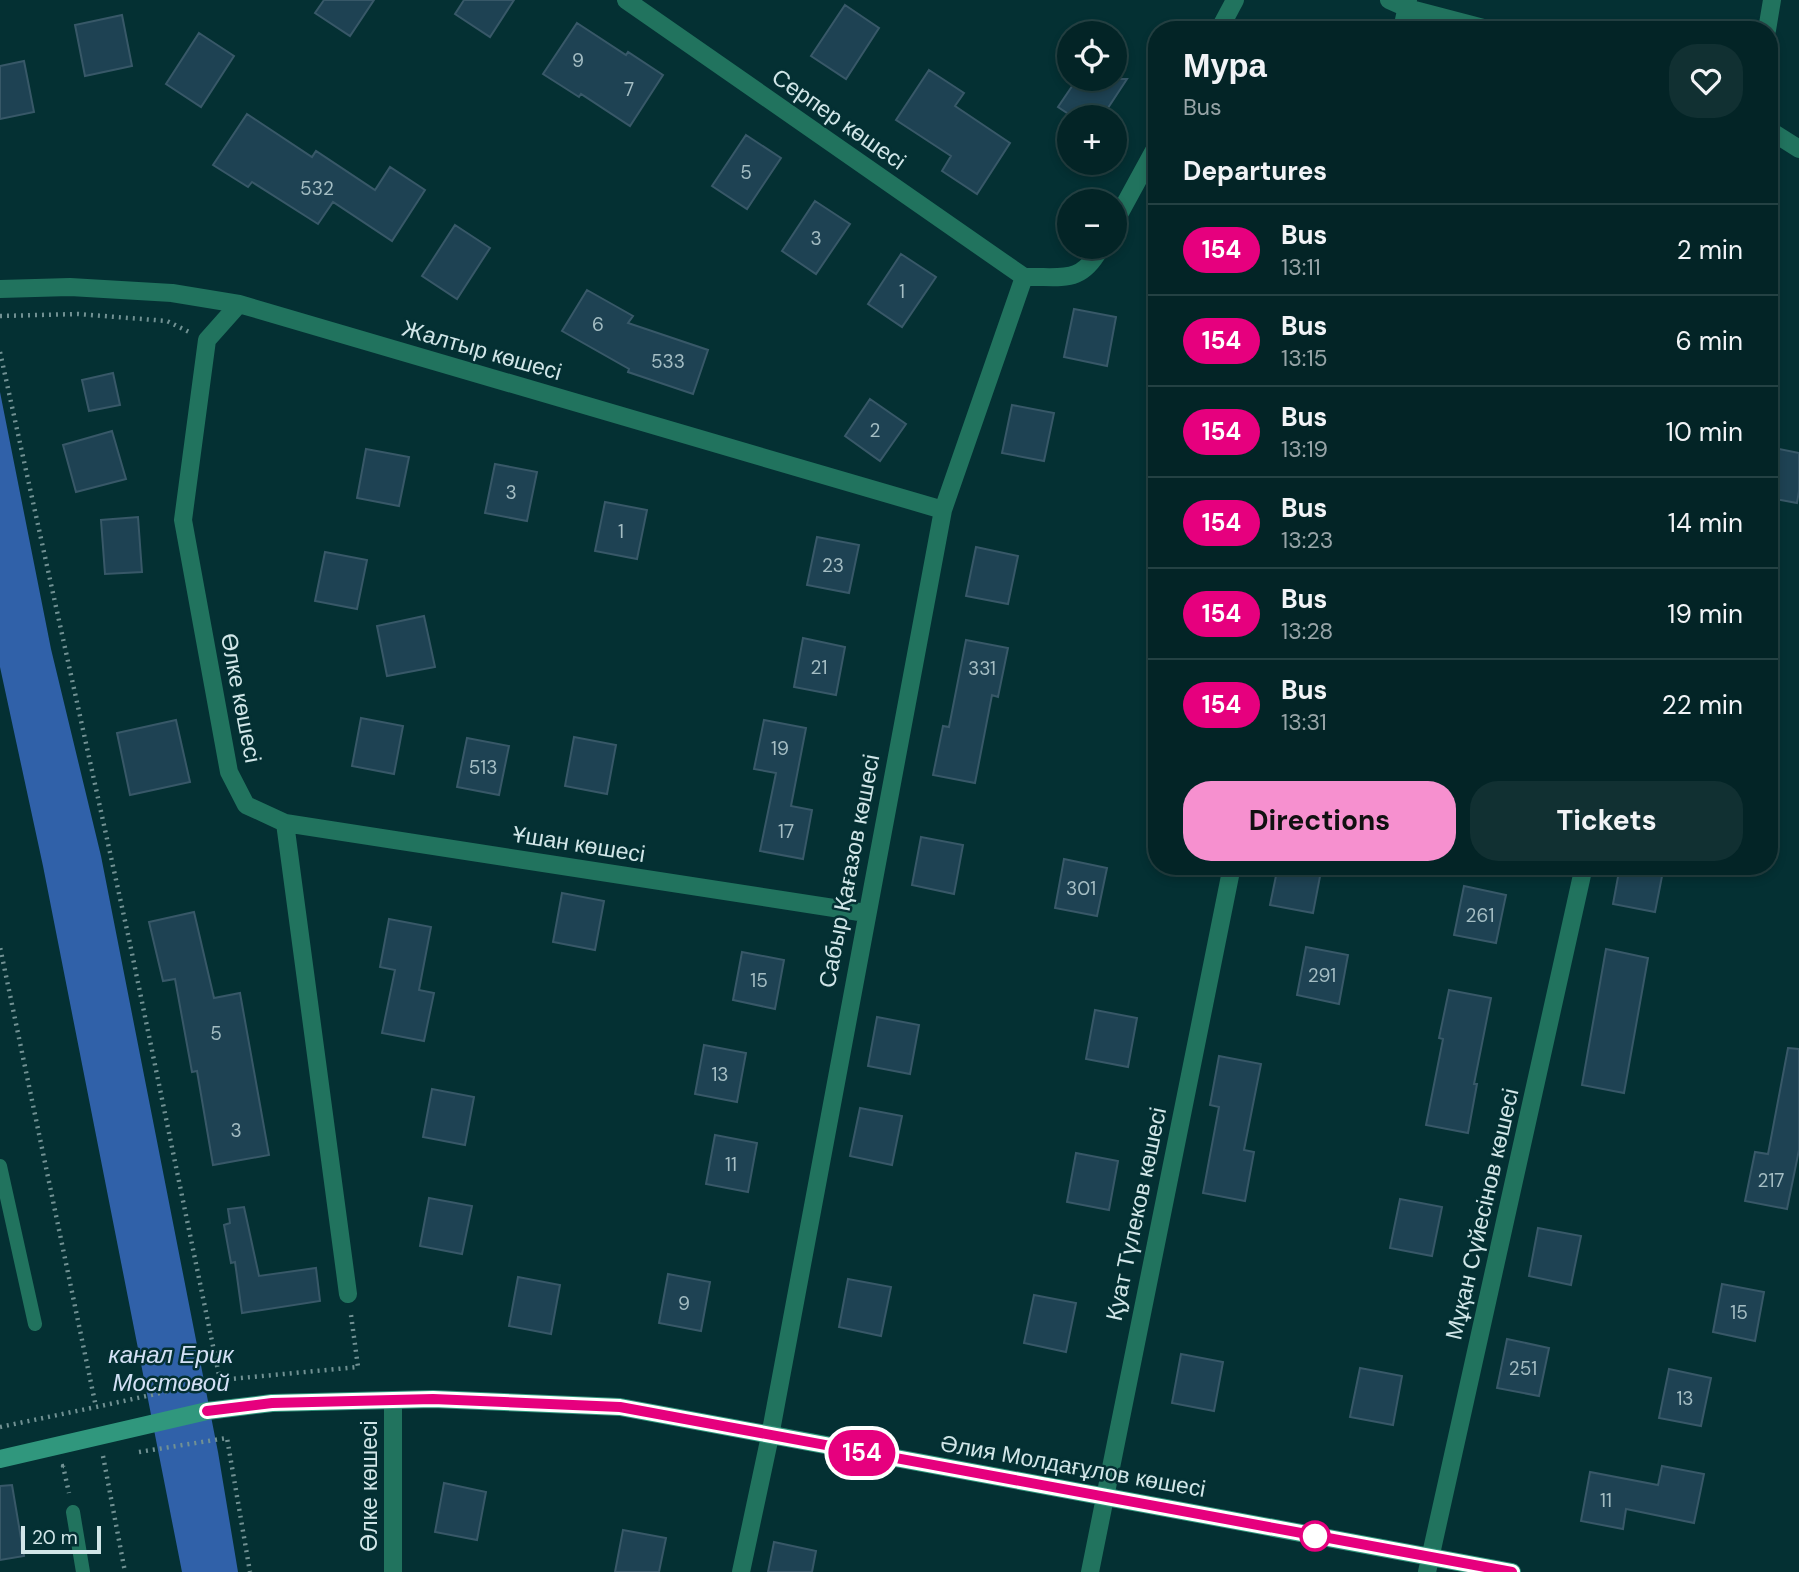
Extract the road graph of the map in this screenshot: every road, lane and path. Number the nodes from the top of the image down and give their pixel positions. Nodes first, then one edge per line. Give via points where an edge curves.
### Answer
1 (626, 0) edge
2 (1235, 0) edge
3 (1389, 0) edge
4 (1772, 0) edge
5 (1407, 4) edge
6 (1224, 21) edge
7 (1462, 21) edge
8 (1768, 21) edge
9 (1778, 136) edge
10 (1799, 149) edge
11 (1148, 162) edge
12 (1127, 200) edge
13 (1095, 259) edge
14 (1024, 277) junction
15 (0, 289) edge
16 (239, 304) junction
17 (0, 316) edge
18 (207, 340) junction
19 (0, 352) edge
20 (943, 510) junction
21 (285, 823) junction
22 (1230, 875) edge
23 (1582, 875) edge
24 (866, 913) junction
25 (0, 947) edge
26 (0, 1166) edge
27 (348, 1293) joint
28 (35, 1324) dead end
29 (220, 1380) junction
30 (393, 1400) junction
31 (96, 1407) junction
32 (0, 1427) edge
33 (770, 1436) junction
34 (130, 1454) dead end
35 (116, 1455) dead end
36 (0, 1459) edge
37 (76, 1463) dead end
38 (1103, 1497) junction
39 (73, 1512) joint
40 (1429, 1564) edge
41 (83, 1572) edge
42 (125, 1572) edge
43 (250, 1572) edge
44 (393, 1572) edge
45 (741, 1572) edge
46 (1090, 1572) edge
47 (1512, 1572) edge

1 - 14 street, Серпер көшесі
2 - 6 street
3 - 5 street
4 - 8 street
5 - 7 street
9 - 10 street
11 - 12 street
13 - 14 street via 1082,273
14 - 20 street, Сабыр Қағазов көшесі
15 - 16 street, Жалтыр көшесі via 70,287 172,293
16 - 18 street
16 - 20 street, Жалтыр көшесі
17 - 18 path via 78,314 167,321
18 - 21 street, Өлке көшесі via 183,520 229,772 246,805
19 - 29 path
20 - 24 street, Сабыр Қағазов көшесі
21 - 24 street, Ұшан көшесі
21 - 27 street
22 - 38 street, Қуат Түлеков көшесі
23 - 40 street, Мұқан Сүйесінов көшесі
24 - 33 street, Сабыр Қағазов көшесі
25 - 31 path
26 - 28 lane
27 - 29 path via 358,1367
29 - 31 path
30 - 33 main road, Әлия Молдағұлов көшесі via 620,1407
30 - 36 main road, Әлия Молдағұлов көшесі via 272,1403 207,1411
30 - 44 street, Өлке көшесі
31 - 32 path
33 - 38 main road, Әлия Молдағұлов көшесі
33 - 45 street, Сабыр Қағазов көшесі
34 - 43 path via 227,1438
35 - 42 path via 103,1457
37 - 39 path via 62,1466
38 - 40 main road, Әлия Молдағұлов көшесі
38 - 46 street, Қуат Түлеков көшесі
39 - 41 lane
40 - 47 main road, Әлия Молдағұлов көшесі

